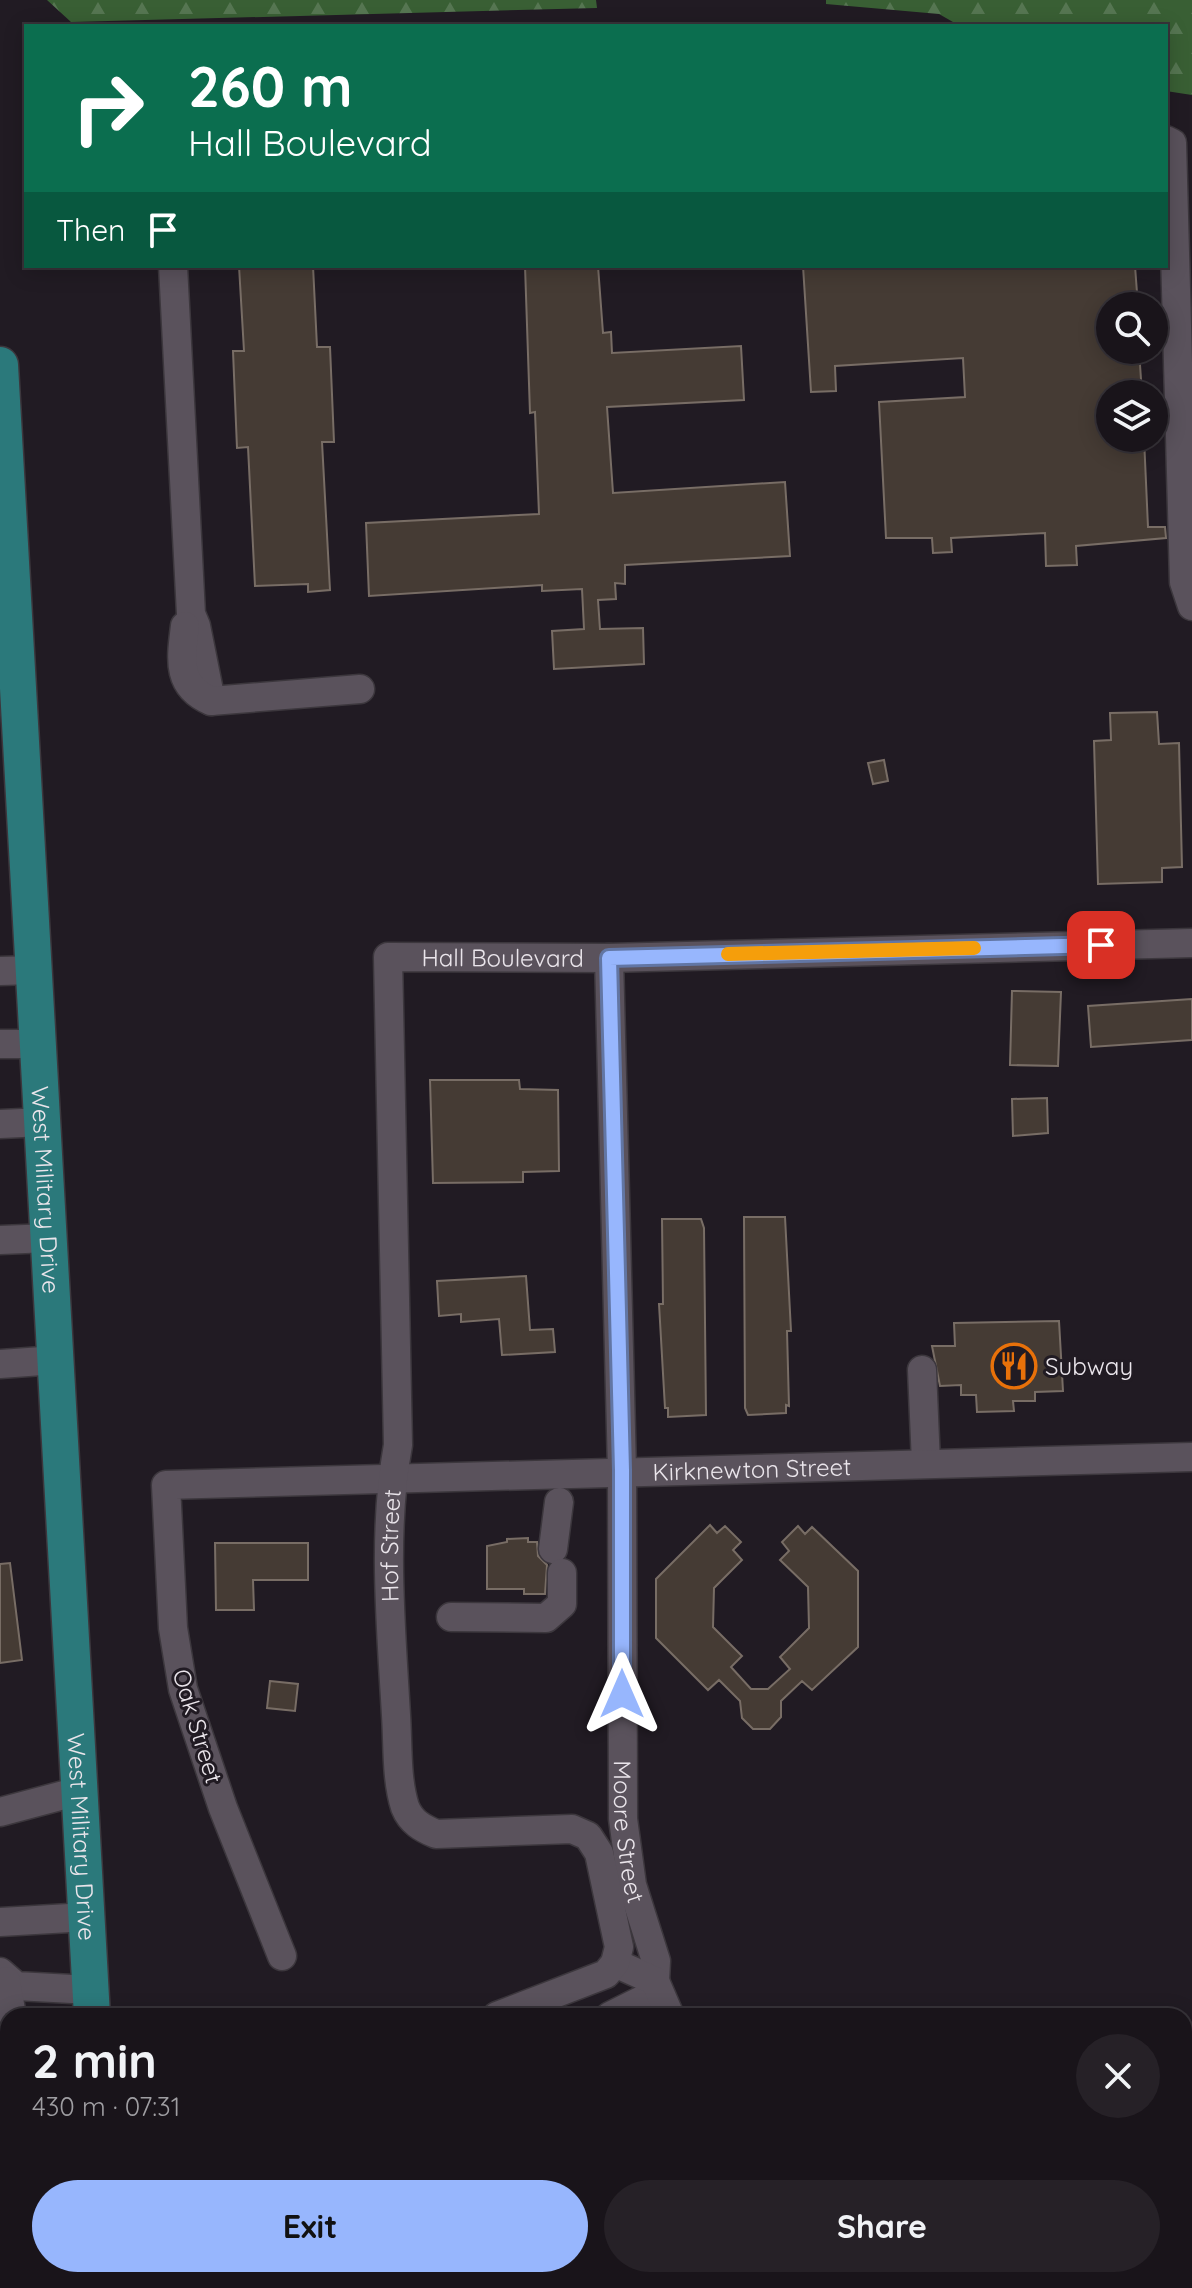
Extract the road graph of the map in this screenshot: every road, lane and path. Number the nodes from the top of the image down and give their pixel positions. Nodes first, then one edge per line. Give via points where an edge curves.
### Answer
1 (1168, 141) edge
2 (1182, 197) edge
3 (173, 268) edge
4 (0, 368) edge
5 (2, 446) edge
6 (1192, 606) edge
7 (360, 689) dead end
8 (1192, 943) edge
9 (388, 957) joint
10 (609, 958) junction
11 (35, 970) junction
12 (0, 971) edge
13 (0, 1044) edge
14 (39, 1044) junction
15 (44, 1122) junction
16 (0, 1124) edge
17 (50, 1238) junction
18 (0, 1240) edge
19 (56, 1360) junction
20 (0, 1364) edge
21 (922, 1370) dead end
22 (1192, 1457) edge
23 (926, 1463) junction
24 (622, 1470) junction
25 (392, 1478) junction
26 (166, 1485) joint
27 (559, 1502) dead end
28 (451, 1614) dead end
29 (79, 1791) junction
30 (622, 1797) junction
31 (0, 1812) edge
32 (579, 1832) junction
33 (87, 1917) junction
34 (0, 1922) edge
35 (282, 1956) dead end
36 (615, 1963) junction
37 (3, 1976) edge
38 (655, 1981) junction
39 (92, 2003) edge
40 (10, 2008) edge
41 (535, 2008) edge
42 (626, 2008) edge
43 (667, 2008) edge

1 - 2 street
2 - 6 street via 1184,582
3 - 7 street via 191,614 184,676 195,694 211,701
4 - 5 main road, West Military Drive
5 - 11 main road, West Military Drive
8 - 10 street, Hall Boulevard
9 - 10 street, Hall Boulevard
9 - 25 street, Hof Street via 398,1445
10 - 24 street, Moore Street
11 - 12 street
11 - 14 main road, West Military Drive
13 - 14 street
14 - 15 main road, West Military Drive
15 - 16 street
15 - 17 main road, West Military Drive
17 - 18 street
17 - 19 main road, West Military Drive
19 - 20 street
19 - 29 main road, West Military Drive
21 - 23 street
22 - 23 street, Kirknewton Street
23 - 24 street, Kirknewton Street
24 - 25 street, Kirknewton Street
24 - 30 street, Moore Street
25 - 26 street, Kirknewton Street
25 - 32 street, Hof Street via 392,1645 406,1808 417,1825 436,1834
26 - 35 street, Oak Street via 173,1628 183,1689
27 - 28 street via 553,1602 547,1608
29 - 31 street
29 - 33 main road, West Military Drive
30 - 32 street via 603,1820
30 - 38 street, Moore Street via 632,1885 656,1961
32 - 36 street via 599,1853 619,1947
33 - 34 street
33 - 39 main road, West Military Drive
36 - 38 street
36 - 41 street via 606,1974
37 - 39 street via 16,1986
37 - 40 street
38 - 42 street via 646,1998
38 - 43 street, Moore Street

